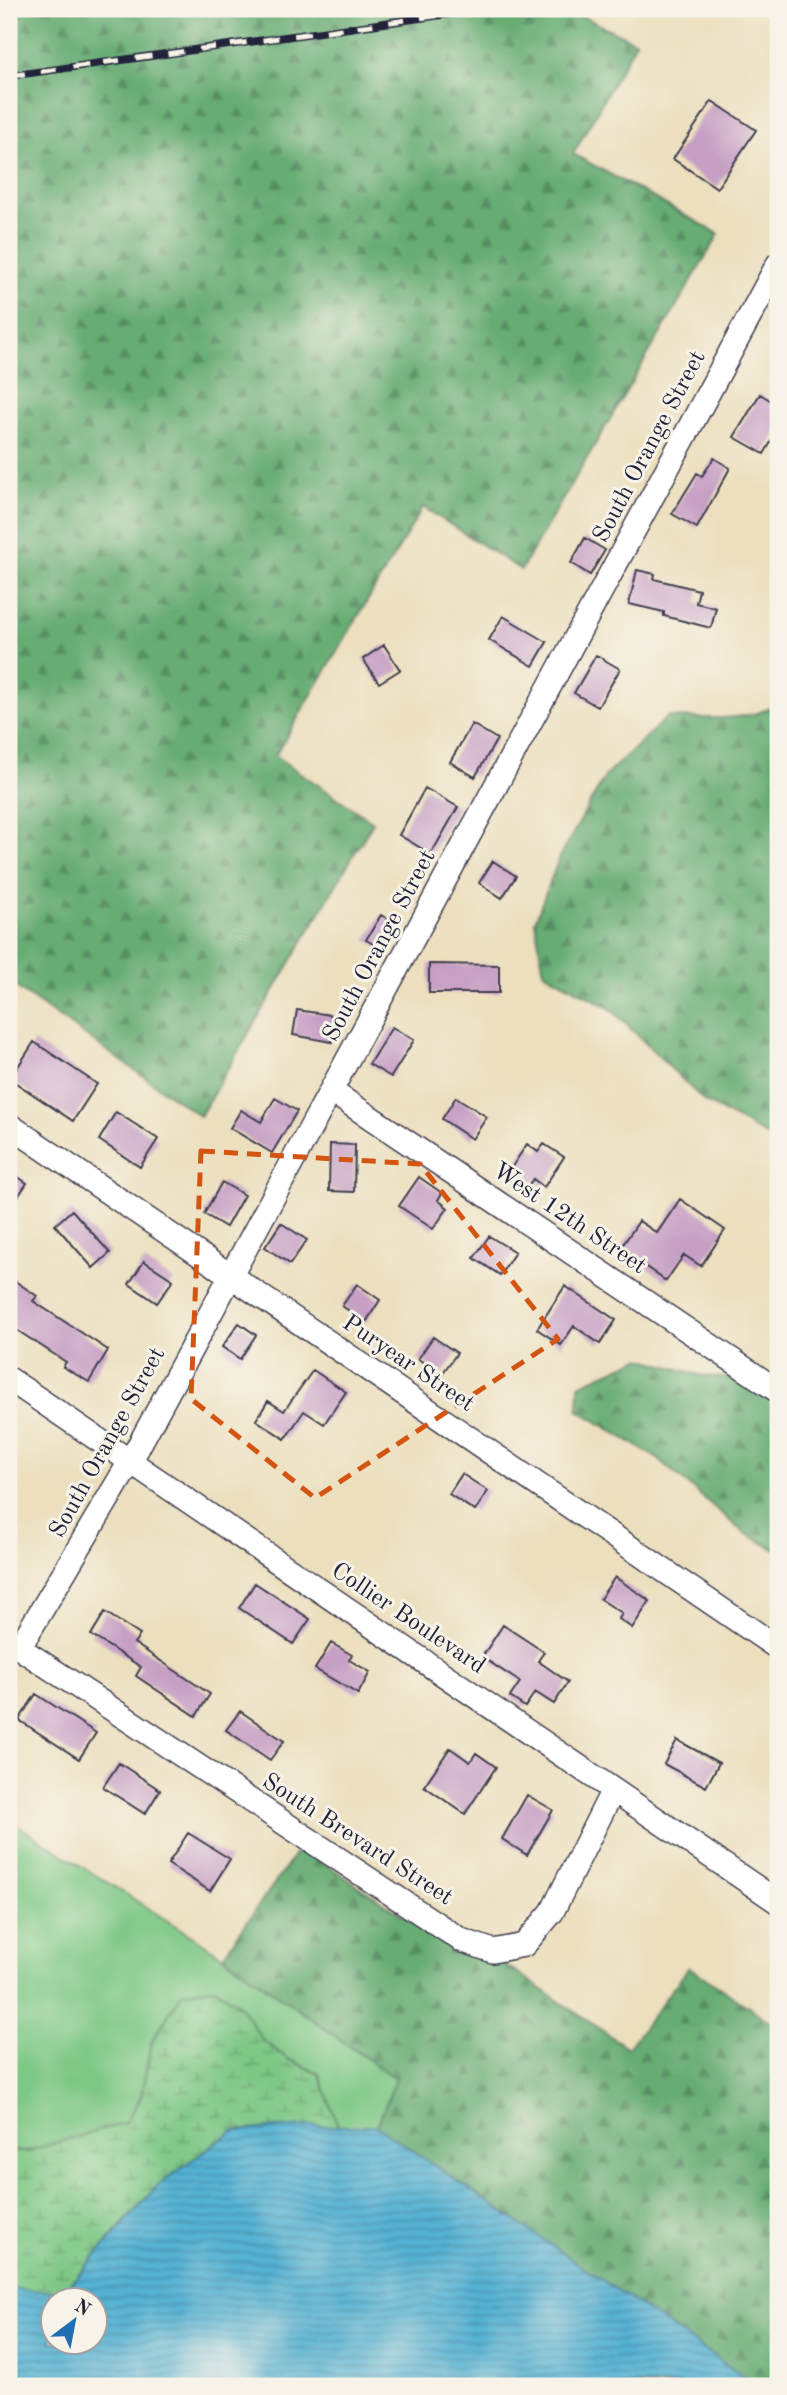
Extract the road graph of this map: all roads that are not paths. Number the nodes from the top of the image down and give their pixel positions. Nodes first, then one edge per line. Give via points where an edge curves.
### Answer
1 (778, 264) edge
2 (331, 1091) junction
3 (9, 1125) edge
4 (231, 1275) junction
5 (9, 1379) edge
6 (778, 1391) edge
7 (130, 1462) junction
8 (14, 1644) edge
9 (778, 1648) edge
10 (612, 1790) junction
11 (778, 1902) edge

1 - 2 street, South Orange Street
2 - 4 street, South Orange Street
2 - 6 street, West 12th Street
3 - 4 street, Puryear Street
4 - 7 street, South Orange Street
4 - 9 street, Puryear Street
5 - 7 street, Collier Boulevard
7 - 8 street, South Orange Street
7 - 10 street, Collier Boulevard
8 - 10 street, South Brevard Street via 461,1940 493,1951 524,1945 552,1912
10 - 11 street, Collier Boulevard

